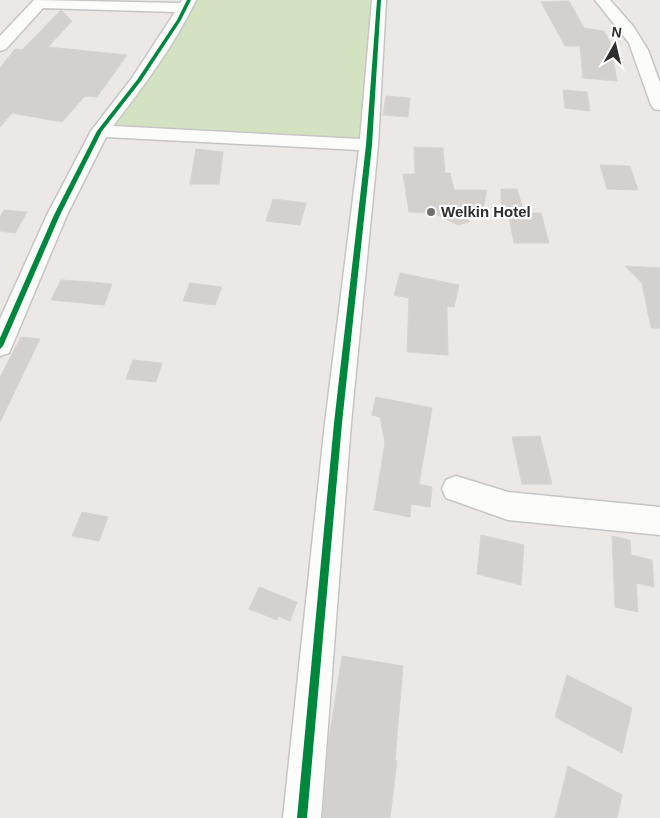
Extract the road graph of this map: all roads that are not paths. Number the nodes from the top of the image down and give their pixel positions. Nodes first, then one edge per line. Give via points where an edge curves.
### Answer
1 (379, 0) edge
2 (602, 0) edge
3 (187, 4) edge
4 (0, 46) edge
5 (660, 105) edge
6 (100, 131) junction
7 (369, 145) junction
8 (0, 346) edge
9 (456, 489) dead end
10 (660, 521) edge
11 (302, 818) edge

1 - 7 street
2 - 5 street via 630,32 640,49 646,74
3 - 4 street via 39,4
3 - 6 street via 139,81
6 - 7 street
6 - 8 street via 57,215
7 - 11 street via 337,433
9 - 10 street via 508,506

